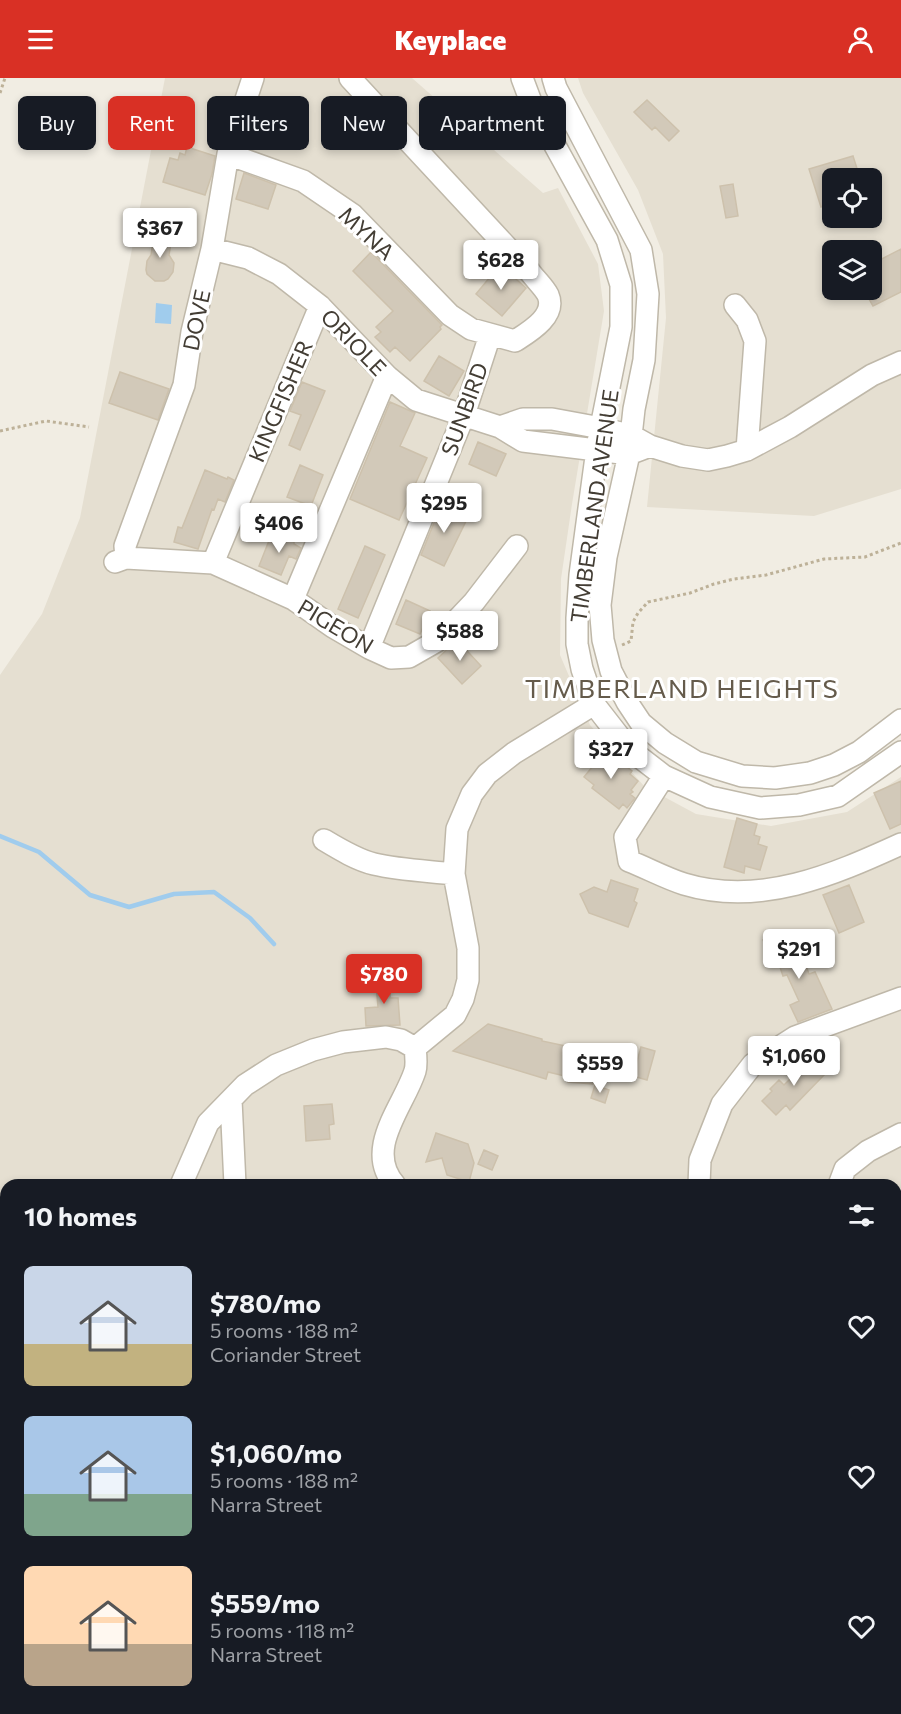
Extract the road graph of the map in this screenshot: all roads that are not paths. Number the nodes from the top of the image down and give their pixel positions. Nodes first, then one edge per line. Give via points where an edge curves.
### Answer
1 (253, 78) edge
2 (350, 78) edge
3 (522, 78) edge
4 (553, 78) edge
5 (228, 154) junction
6 (212, 249) junction
7 (735, 305) dead end
8 (320, 306) junction
9 (490, 335) junction
10 (901, 362) edge
11 (387, 376) junction
12 (464, 415) junction
13 (500, 427) junction
14 (601, 428) junction
15 (637, 445) junction
16 (598, 449) junction
17 (747, 450) junction
18 (517, 546) dead end
19 (120, 560) joint
20 (213, 563) junction
21 (293, 600) junction
22 (369, 648) junction
23 (594, 704) junction
24 (900, 724) edge
25 (901, 752) edge
26 (664, 776) junction
27 (324, 840) dead end
28 (901, 844) edge
29 (454, 874) junction
30 (901, 998) edge
31 (415, 1048) junction
32 (231, 1100) junction
33 (901, 1134) edge
34 (184, 1179) edge
35 (235, 1179) edge
36 (391, 1179) edge
37 (699, 1179) edge
38 (841, 1179) edge

1 - 5 street, DOVE
2 - 9 street, MYNA via 549,296 549,311 535,329 515,341
3 - 14 street, TIMBERLAND AVENUE via 531,102 607,240 621,285 621,327
4 - 15 street, TIMBERLAND AVENUE via 641,250 648,294 644,360 634,409
5 - 6 street, DOVE
5 - 9 street, MYNA via 303,181 353,215 450,315 471,329
6 - 8 street, ORIOLE via 248,258 279,274
6 - 19 street, DOVE via 184,385
7 - 17 street via 747,320 755,341
8 - 11 street, ORIOLE
8 - 20 street, KINGFISHER
9 - 12 street, SUNBIRD
10 - 17 street via 872,375
11 - 12 street, ORIOLE via 416,400
11 - 21 street
12 - 13 street, ORIOLE
12 - 22 street, SUNBIRD
13 - 14 street via 523,419 552,418
13 - 16 street, ORIOLE via 523,441
14 - 15 street
14 - 16 street, TIMBERLAND AVENUE
15 - 16 street, ORIOLE
15 - 17 street via 708,460
15 - 24 street, TIMBERLAND AVENUE via 606,557 600,605 611,670 641,723 696,762 742,776 775,778 834,765
16 - 23 street, TIMBERLAND AVENUE via 580,575 577,644
18 - 22 street, PIGEON via 474,602 437,641 409,657 391,658
19 - 20 street, PIGEON
20 - 21 street, PIGEON
21 - 22 street, PIGEON
23 - 26 street, TIMBERLAND AVENUE via 629,749
23 - 29 street via 487,774 472,794 457,829
25 - 26 street, TIMBERLAND AVENUE via 838,796 798,805 760,808 710,797
26 - 28 street via 625,837 629,861 685,884 731,893 777,890 845,870
27 - 29 street via 373,864
29 - 31 street via 468,948 468,980 455,1015
30 - 37 street via 795,1037 753,1064 722,1104 700,1160
31 - 32 street via 386,1037 313,1050 276,1065 245,1085
31 - 36 street via 416,1069 385,1141 384,1163
32 - 34 street via 208,1123
32 - 35 street
33 - 38 street via 868,1151 845,1169

